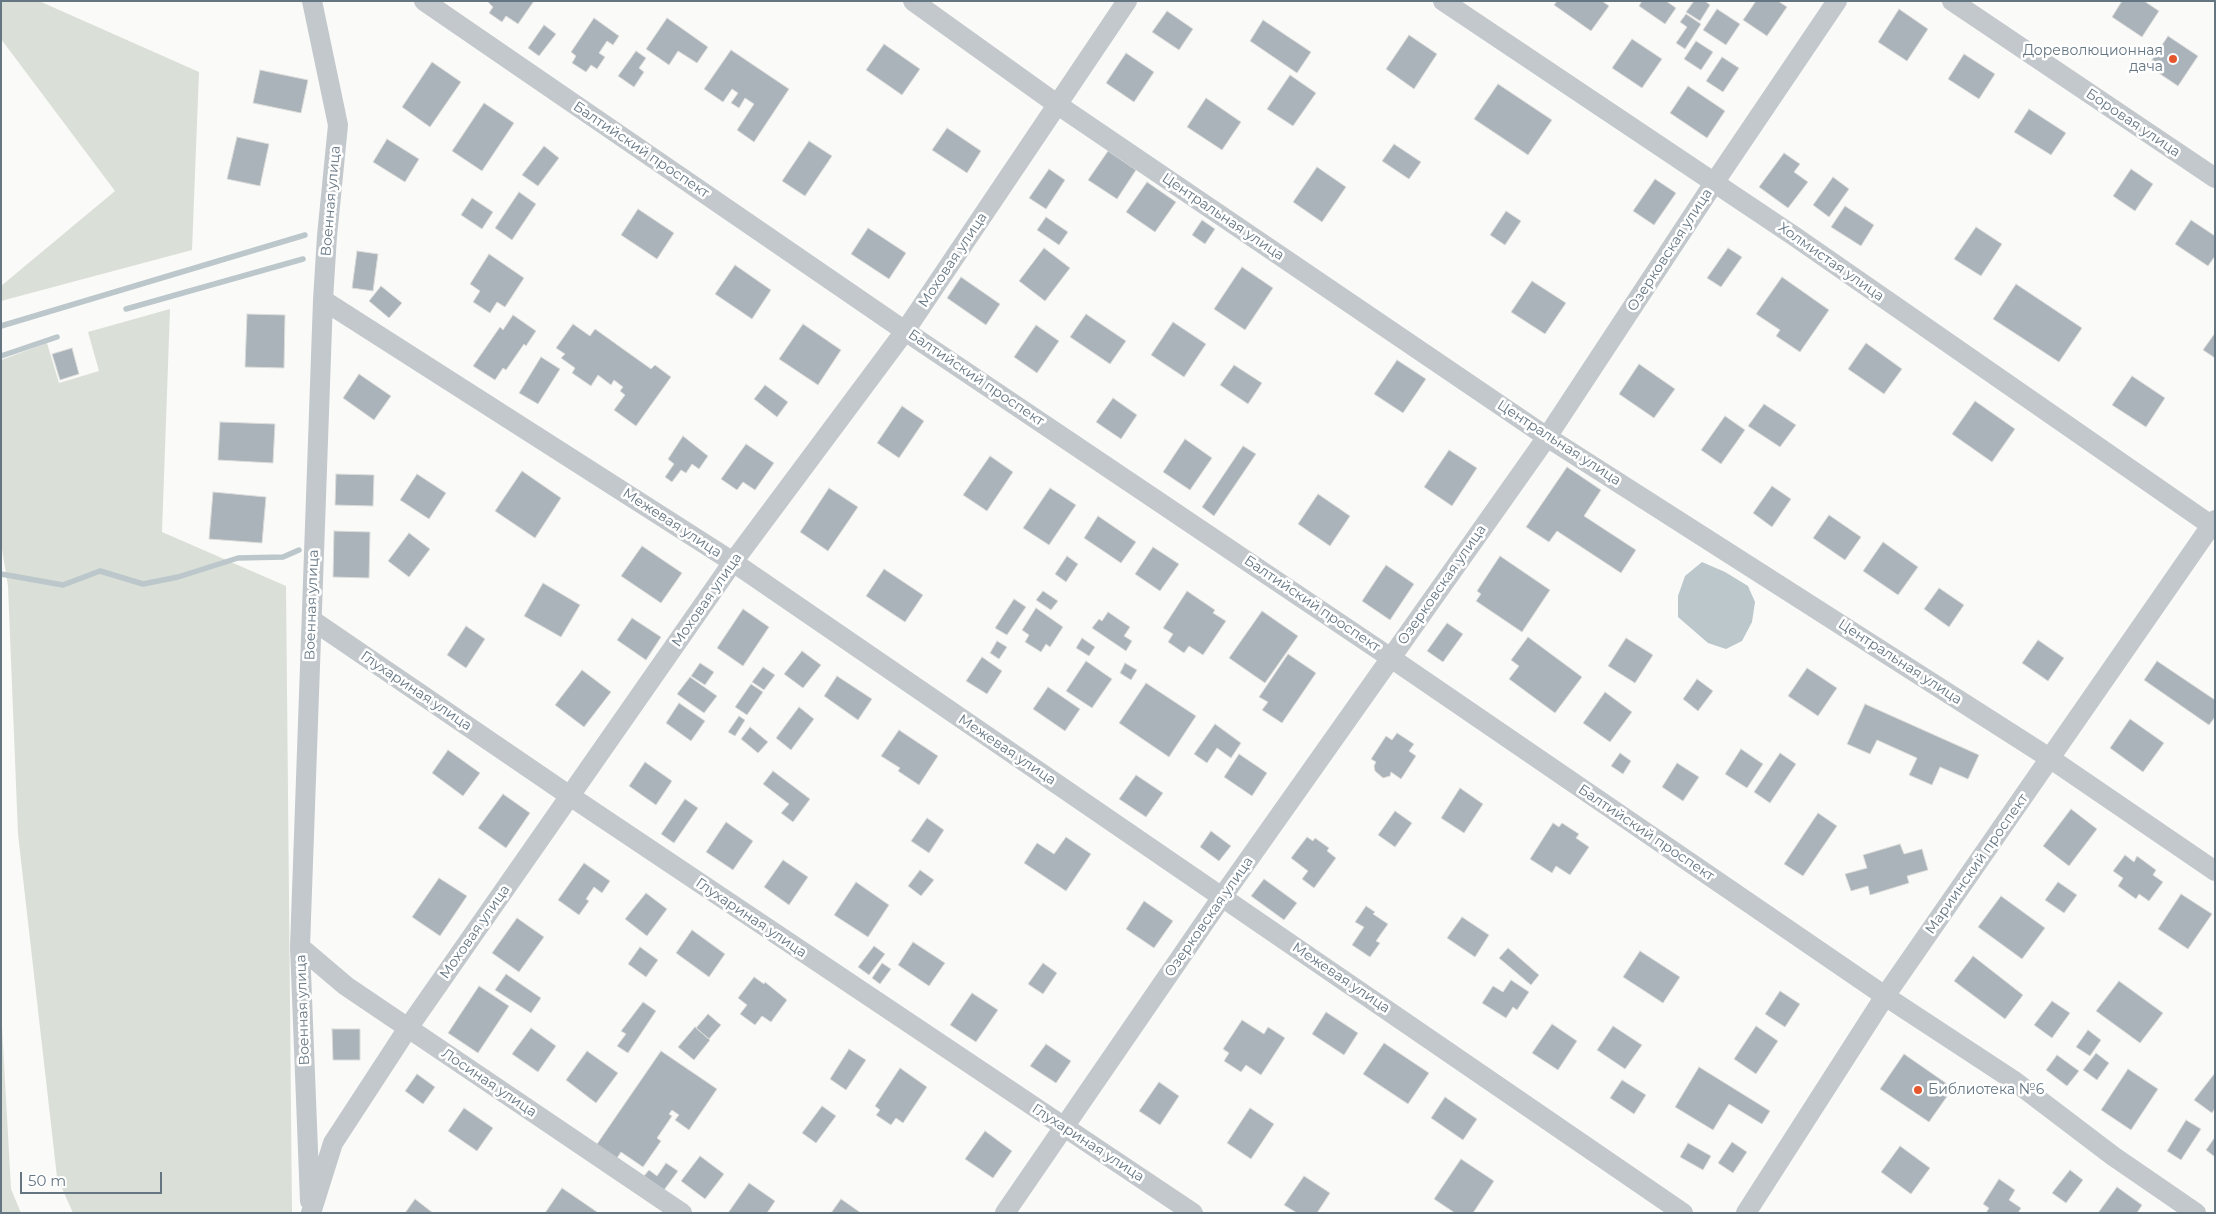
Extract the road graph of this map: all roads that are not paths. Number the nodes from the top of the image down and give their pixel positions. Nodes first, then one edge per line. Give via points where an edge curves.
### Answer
1 (312, 1) edge
2 (424, 1) edge
3 (913, 1) edge
4 (1127, 1) edge
5 (1443, 1) edge
6 (1837, 1) edge
7 (1952, 1) edge
8 (1058, 105) junction
9 (2215, 178) edge
10 (1714, 183) junction
11 (323, 300) junction
12 (906, 331) junction
13 (1547, 437) junction
14 (2214, 525) edge
15 (733, 562) junction
16 (312, 620) junction
17 (1391, 658) junction
18 (2051, 759) junction
19 (570, 796) junction
20 (2215, 871) edge
21 (1222, 897) junction
22 (300, 947) junction
23 (1885, 996) junction
24 (408, 1028) junction
25 (1064, 1128) junction
26 (311, 1213) edge
27 (682, 1213) edge
28 (1004, 1213) edge
29 (1193, 1213) edge
30 (1682, 1213) edge
31 (1746, 1213) edge
32 (2196, 1213) edge

1 - 11 street, Военная улица via 338,125
2 - 12 street, Балтийский проспект
3 - 8 street, Центральная улица
4 - 8 street, Моховая улица
5 - 10 street, Холмистая улица
6 - 10 street, Озерковская улица
7 - 9 street, Боровая улица
8 - 12 street, Моховая улица
8 - 13 street, Центральная улица
10 - 13 street, Озерковская улица
10 - 14 street, Холмистая улица
11 - 15 street, Межевая улица
11 - 16 street, Военная улица
12 - 15 street, Моховая улица
12 - 17 street, Балтийский проспект
13 - 17 street, Озерковская улица
13 - 18 street, Центральная улица
14 - 18 street, Мариинский проспект
15 - 19 street, Моховая улица
15 - 21 street, Межевая улица
16 - 19 street, Глухариная улица
16 - 22 street, Военная улица
17 - 21 street, Озерковская улица
17 - 23 street, Балтийский проспект
18 - 20 street, Центральная улица
18 - 23 street, Мариинский проспект
19 - 24 street, Моховая улица
19 - 25 street, Глухариная улица
21 - 25 street, Озерковская улица
21 - 30 street, Межевая улица
22 - 24 street, Лосиная улица via 346,986
22 - 26 street, Военная улица
23 - 31 street, Мариинский проспект
23 - 32 street, Балтийский проспект via 2013,1080 2113,1156
24 - 26 street, Моховая улица via 333,1143
24 - 27 street, Лосиная улица
25 - 28 street, Озерковская улица
25 - 29 street, Глухариная улица

